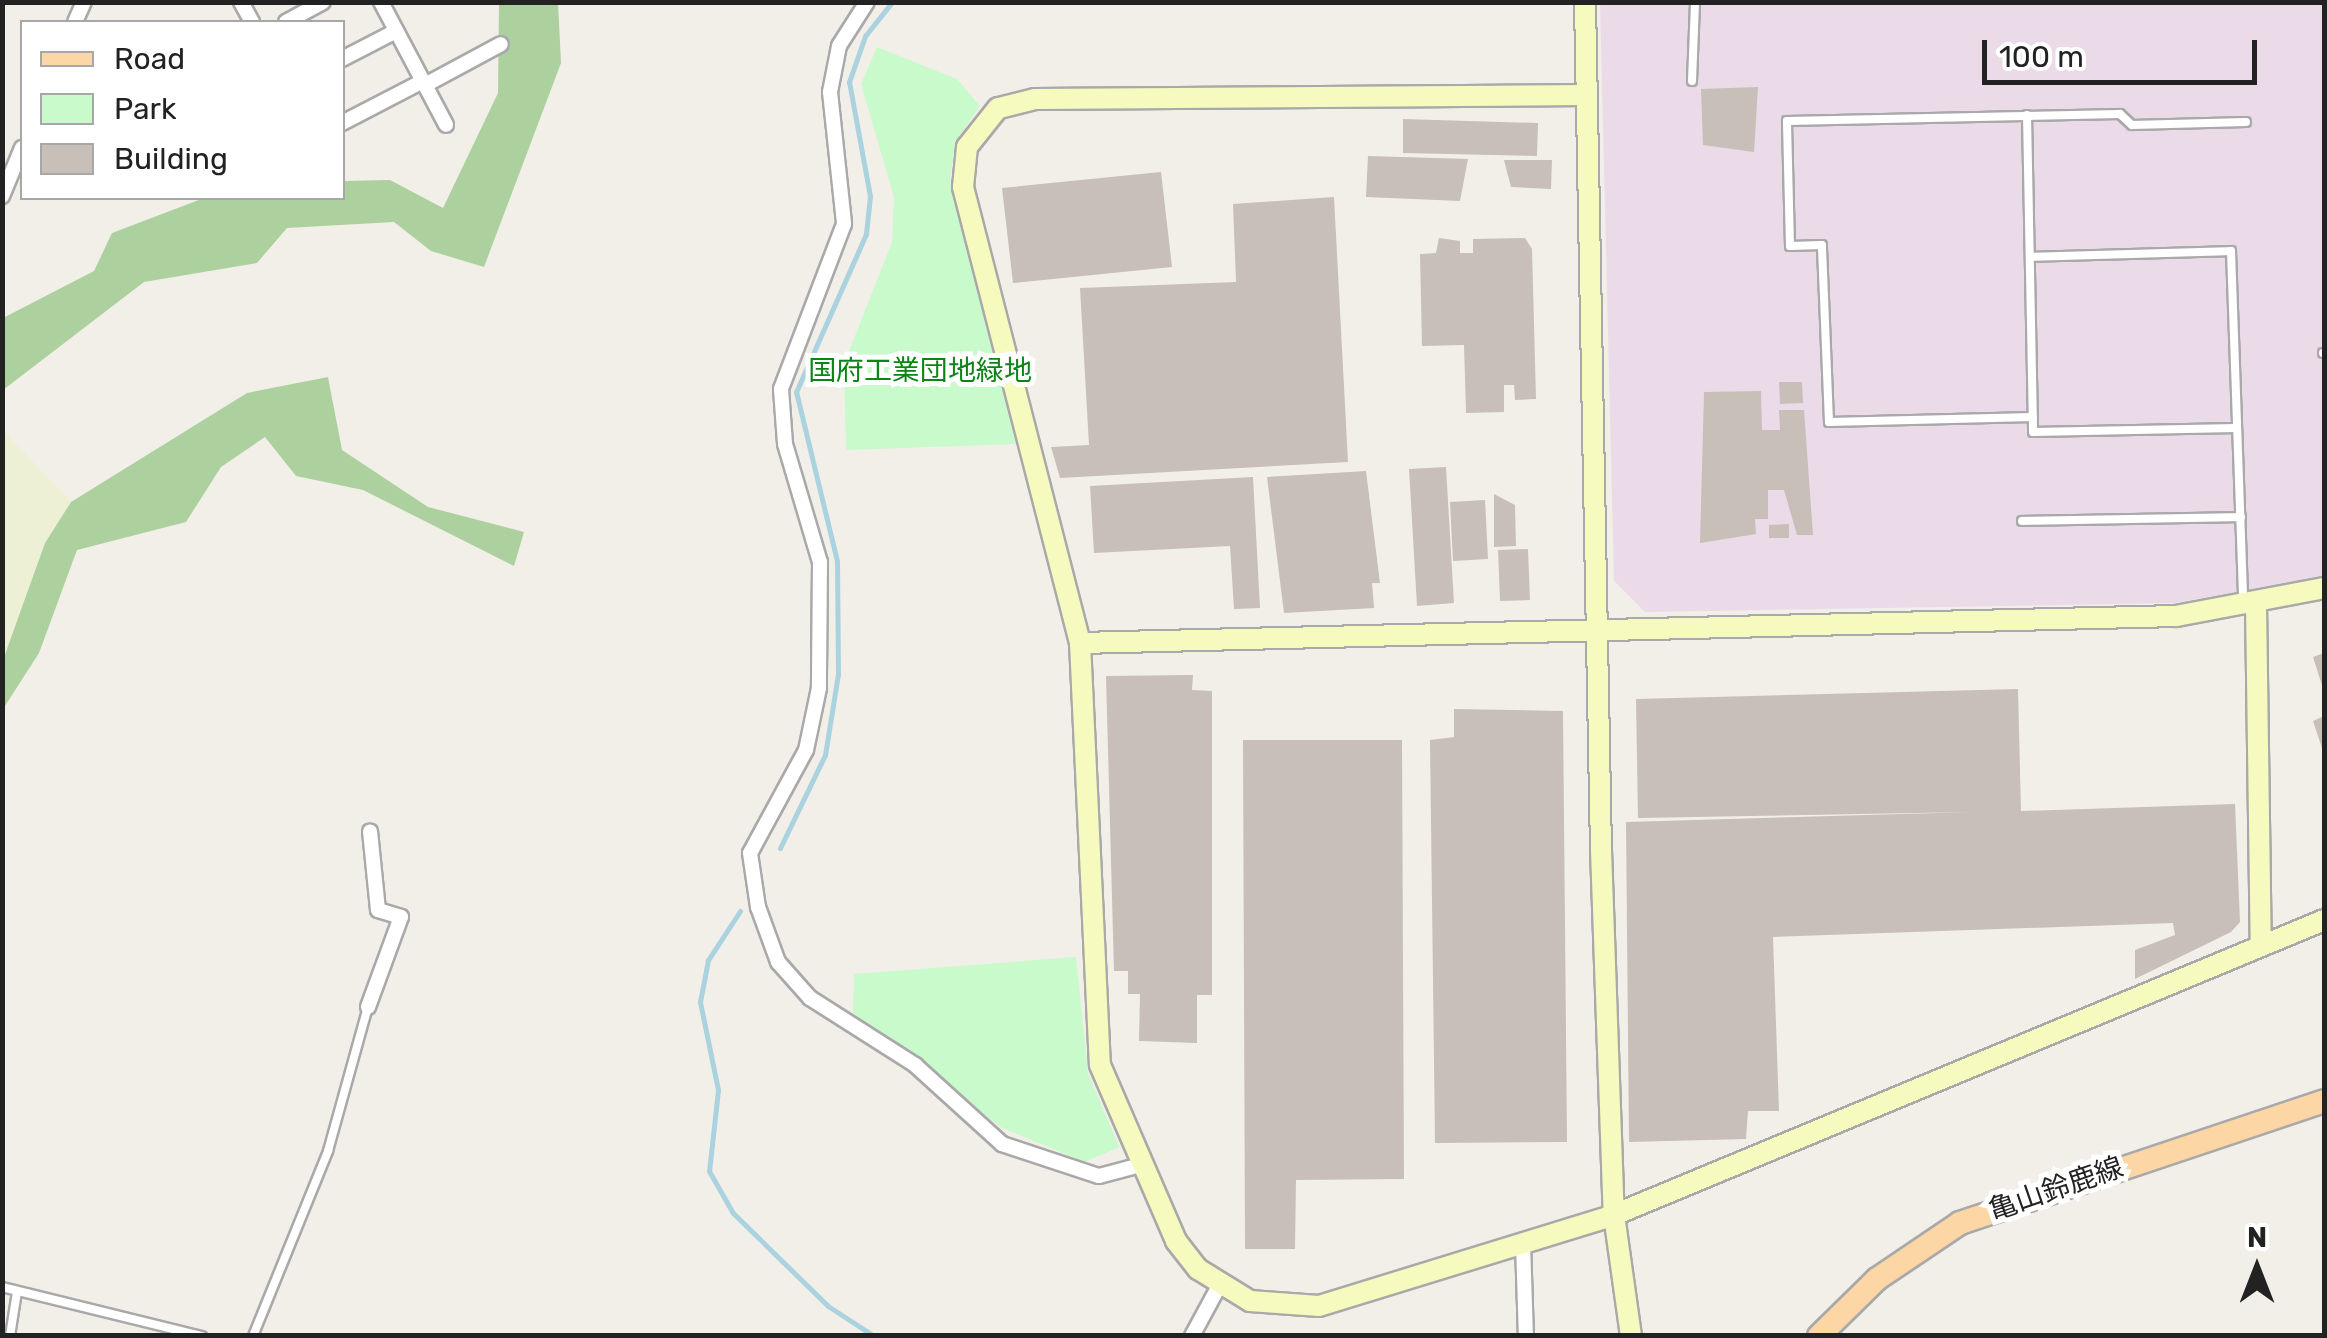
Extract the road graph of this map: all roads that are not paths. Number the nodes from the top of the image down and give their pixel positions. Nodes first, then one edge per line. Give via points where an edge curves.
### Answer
1 (323, 2) edge
2 (382, 2) edge
3 (866, 2) edge
4 (1584, 2) edge
5 (1695, 2) edge
6 (290, 20) edge
7 (396, 31) junction
8 (501, 44) dead end
9 (345, 57) edge
10 (1692, 80) dead end
11 (424, 83) junction
12 (1586, 96) junction
13 (2027, 115) junction
14 (345, 122) edge
15 (2246, 122) dead end
16 (446, 125) dead end
17 (20, 153) edge
18 (3, 191) edge
19 (2030, 257) junction
20 (2033, 417) junction
21 (2237, 428) junction
22 (2240, 517) junction
23 (2022, 521) dead end
24 (2324, 588) edge
25 (2250, 605) junction
26 (1598, 629) junction
27 (1080, 644) junction
28 (370, 831) dead end
29 (2324, 920) edge
30 (2261, 946) junction
31 (368, 1007) joint
32 (2324, 1102) edge
33 (1141, 1165) junction
34 (1614, 1215) junction
35 (1523, 1242) junction
36 (2, 1287) edge
37 (17, 1292) junction
38 (1214, 1294) junction
39 (1192, 1334) edge
40 (10, 1336) edge
41 (202, 1336) edge
42 (254, 1336) edge
43 (1526, 1336) edge
44 (1630, 1336) edge
45 (1819, 1336) edge

1 - 6 street
2 - 7 street
3 - 33 street via 838,46 830,92 844,224 781,389 786,444 820,562 821,649 806,750 750,854 758,907 778,962 810,998 915,1065 1002,1144 1099,1176
4 - 12 street
5 - 10 lane
7 - 9 street
7 - 11 street
8 - 11 street
11 - 14 street
11 - 16 street
12 - 26 street
12 - 27 street via 1035,99 985,120 966,147 963,186
13 - 15 lane via 2120,114 2132,126
13 - 19 lane
13 - 20 lane via 1787,121 1790,246 1822,245 1830,422
17 - 18 street
19 - 20 lane
19 - 21 lane via 2231,251
20 - 21 lane via 2033,432
21 - 22 lane
22 - 23 lane
22 - 25 lane
24 - 25 street
25 - 26 street via 2176,616
25 - 30 street
26 - 27 street
26 - 34 street
27 - 33 street via 1091,1021
28 - 31 street via 378,910 401,917
29 - 30 street
30 - 34 street
31 - 42 lane via 328,1151
32 - 45 main road, 亀山鈴鹿線 via 1960,1224 1877,1279
33 - 38 street via 1176,1241
34 - 35 street
34 - 44 street
35 - 38 street via 1318,1306
35 - 43 street
36 - 37 lane
37 - 40 lane
37 - 41 lane
38 - 39 street

